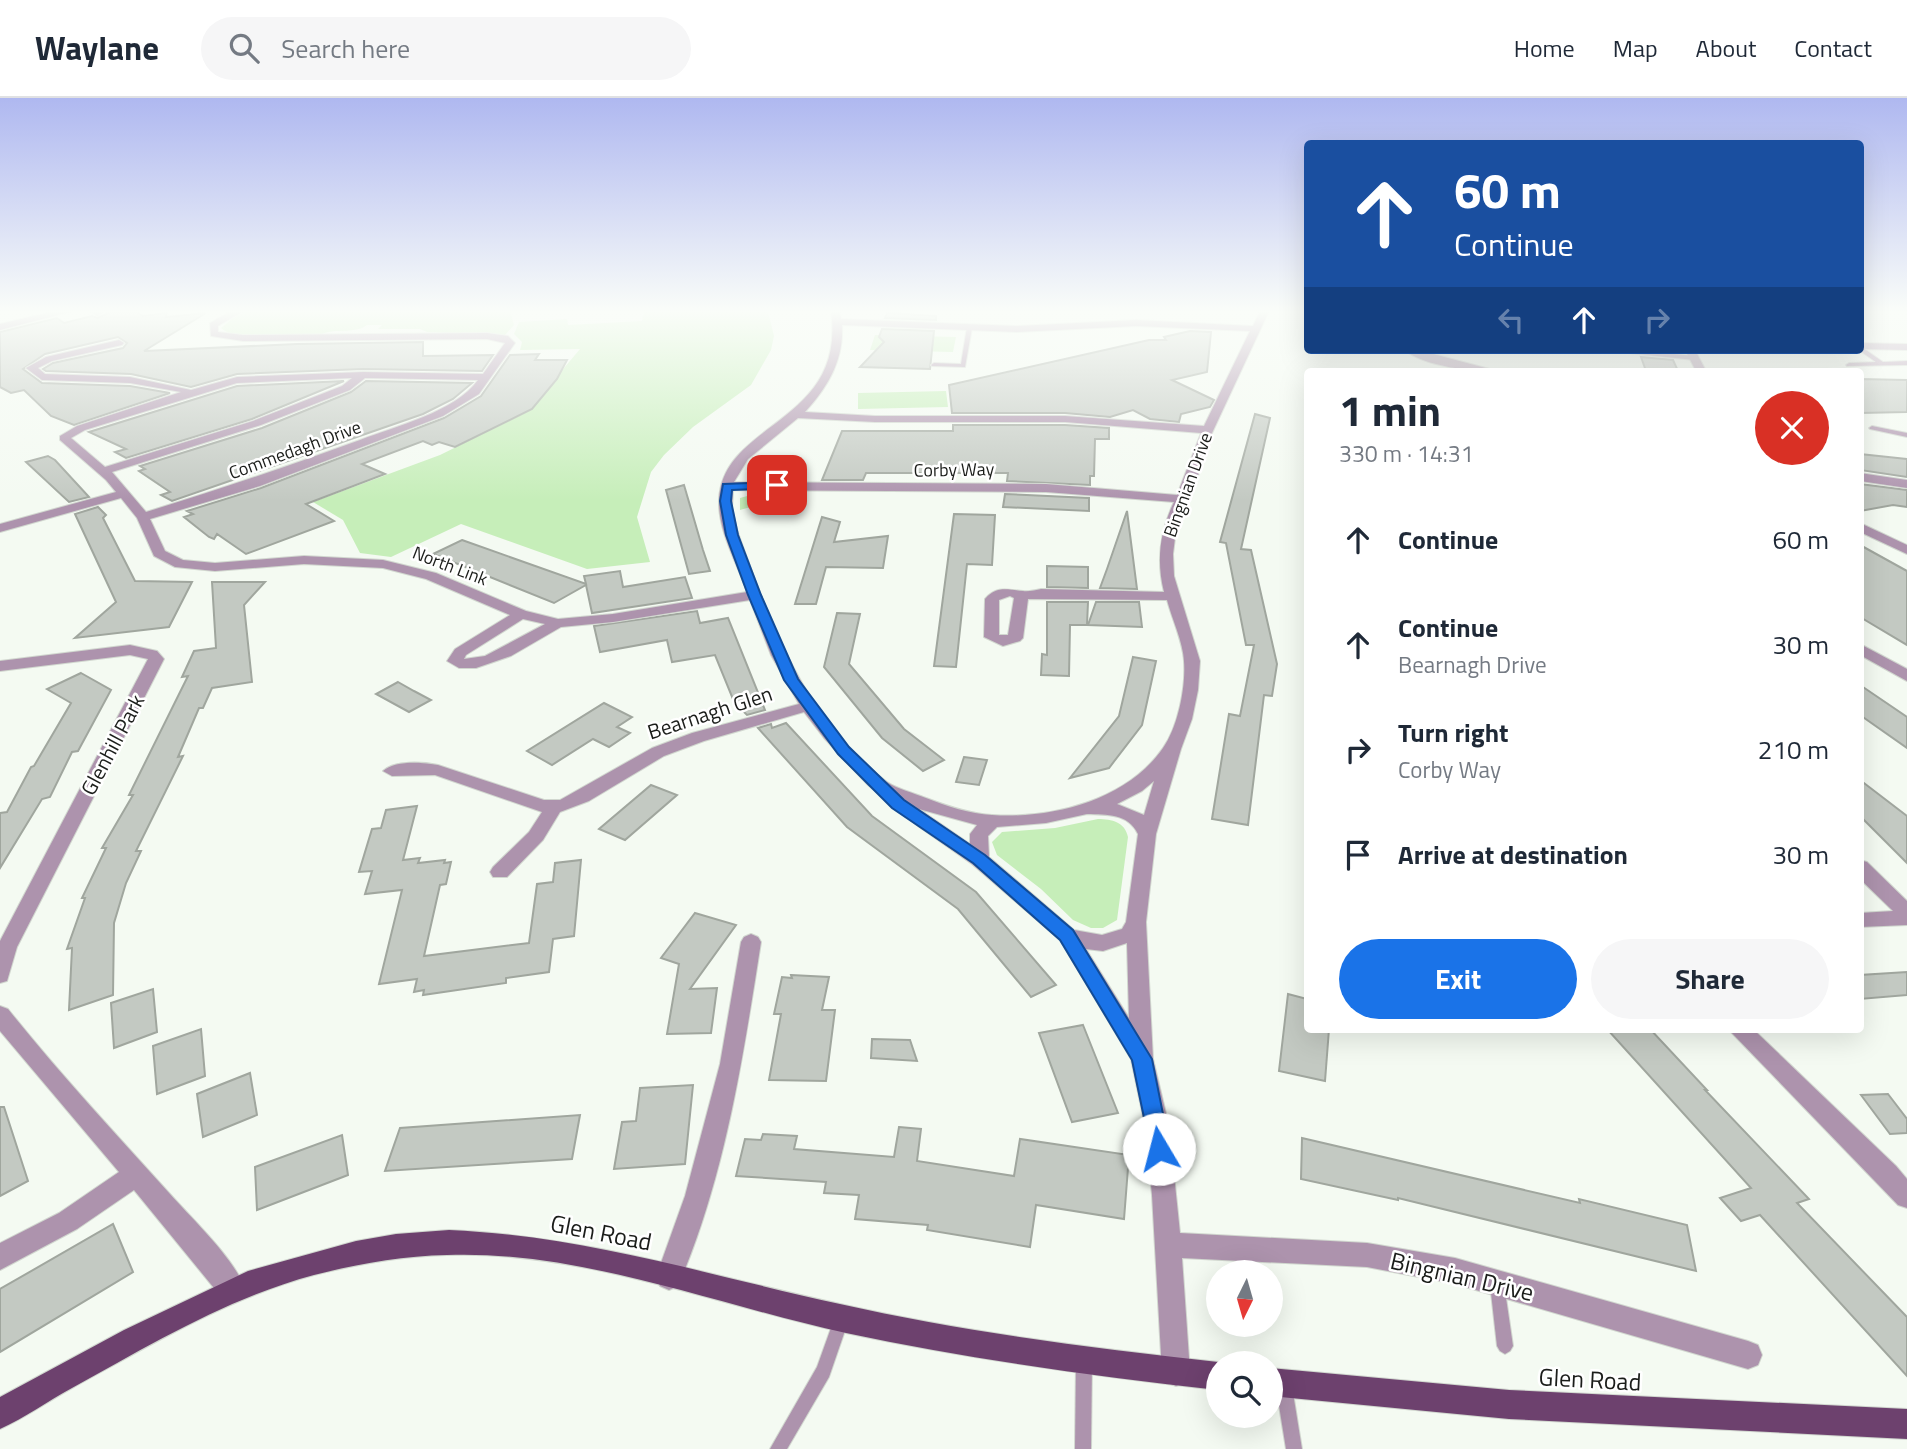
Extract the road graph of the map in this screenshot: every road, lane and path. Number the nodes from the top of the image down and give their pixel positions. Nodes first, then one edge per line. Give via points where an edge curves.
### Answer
1 (38, 374) edge
2 (488, 374) edge
3 (828, 374) edge
4 (1235, 374) edge
5 (363, 375) junction
6 (486, 377) junction
7 (193, 391) junction
8 (795, 415) junction
9 (1872, 428) dead end
10 (1208, 430) junction
11 (1907, 435) edge
12 (104, 471) junction
13 (1864, 478) edge
14 (1907, 484) edge
15 (727, 486) junction
16 (122, 494) junction
17 (1180, 499) junction
18 (143, 517) junction
19 (0, 528) edge
20 (1864, 529) edge
21 (1907, 550) edge
22 (755, 595) junction
23 (1021, 596) dead end
24 (1173, 596) junction
25 (522, 614) junction
26 (558, 623) junction
27 (1864, 650) edge
28 (0, 666) edge
29 (1907, 676) edge
30 (808, 706) junction
31 (1172, 749) junction
32 (392, 771) dead end
33 (881, 785) junction
34 (554, 807) junction
35 (1088, 808) junction
36 (992, 821) junction
37 (1147, 834) junction
38 (979, 859) junction
39 (1864, 871) edge
40 (500, 872) dead end
41 (1907, 915) edge
42 (1864, 920) edge
43 (1136, 922) junction
44 (1067, 935) junction
45 (751, 942) dead end
46 (0, 975) edge
47 (0, 1015) edge
48 (1743, 1033) edge
49 (1142, 1059) junction
50 (1897, 1174) edge
51 (135, 1175) junction
52 (1907, 1197) edge
53 (1168, 1245) junction
54 (0, 1257) edge
55 (669, 1277) junction
56 (1497, 1283) junction
57 (233, 1290) junction
58 (841, 1318) junction
59 (1505, 1346) dead end
60 (1748, 1355) dead end
61 (1084, 1361) junction
62 (1177, 1372) junction
63 (1206, 1375) edge
64 (1283, 1384) edge
65 (1283, 1406) edge
66 (0, 1414) edge
67 (1907, 1424) edge
68 (778, 1449) edge
69 (1083, 1449) edge
70 (1294, 1449) edge

1 - 7 street via 130,380
2 - 6 street, Commedagh Drive
3 - 8 street
4 - 10 street, Bingnian Drive
5 - 6 street
5 - 7 street via 237,380
5 - 12 street via 346,388 279,415
6 - 18 street, Commedagh Drive via 468,398 407,428 256,484
7 - 12 street, North Link via 81,428 64,438
8 - 10 street via 1065,419
8 - 15 street via 742,460
9 - 11 lane
10 - 17 street, Bingnian Drive
12 - 16 street, North Link
13 - 14 street
15 - 17 street, Corby Way via 1046,488
15 - 22 street via 727,516
16 - 18 street, North Link
16 - 19 street
17 - 24 street, Bingnian Drive via 1166,554
18 - 25 street, North Link via 159,553 180,564 215,567 304,560 383,564 431,576
20 - 21 street
22 - 26 street, North Link
22 - 30 street via 791,680
23 - 24 street
24 - 31 street, Bingnian Drive via 1192,661 1184,719
25 - 26 street, North Link
25 - 26 street via 460,652 455,661 465,666 486,663
27 - 29 street
28 - 46 street, Glenhill Park via 130,650 156,659 7,947
30 - 33 street via 843,750
30 - 34 street, Bearnagh Glen via 667,748 583,797
31 - 35 street, Bingnian Drive via 1137,787
31 - 37 street, Bingnian Drive
32 - 34 street via 424,768 450,772
33 - 36 street via 928,805
33 - 38 street via 898,804
34 - 40 street via 536,836
35 - 36 street
35 - 37 street via 1127,813 1141,821
36 - 38 street via 979,834
37 - 43 street, Bingnian Drive
38 - 44 street
39 - 41 street
41 - 42 street
43 - 44 street via 1129,934 1104,943
43 - 49 street
44 - 49 street
45 - 55 street via 726,1085 698,1196
47 - 51 street via 30,1056
48 - 50 street
49 - 53 street via 1157,1126
50 - 52 street
51 - 54 street via 68,1221
51 - 57 street
53 - 56 street, Bingnian Drive via 1367,1255
53 - 62 street
55 - 57 main road, Glen Road via 573,1255 448,1244 397,1246 348,1256
55 - 58 main road, Glen Road
56 - 59 lane
56 - 60 street, Bingnian Drive
57 - 66 main road, Glen Road
58 - 61 main road, Glen Road
58 - 68 lane via 823,1371
61 - 62 main road, Glen Road
61 - 69 lane
62 - 63 main road, Glen Road
64 - 67 main road, Glen Road via 1587,1411
65 - 70 lane

